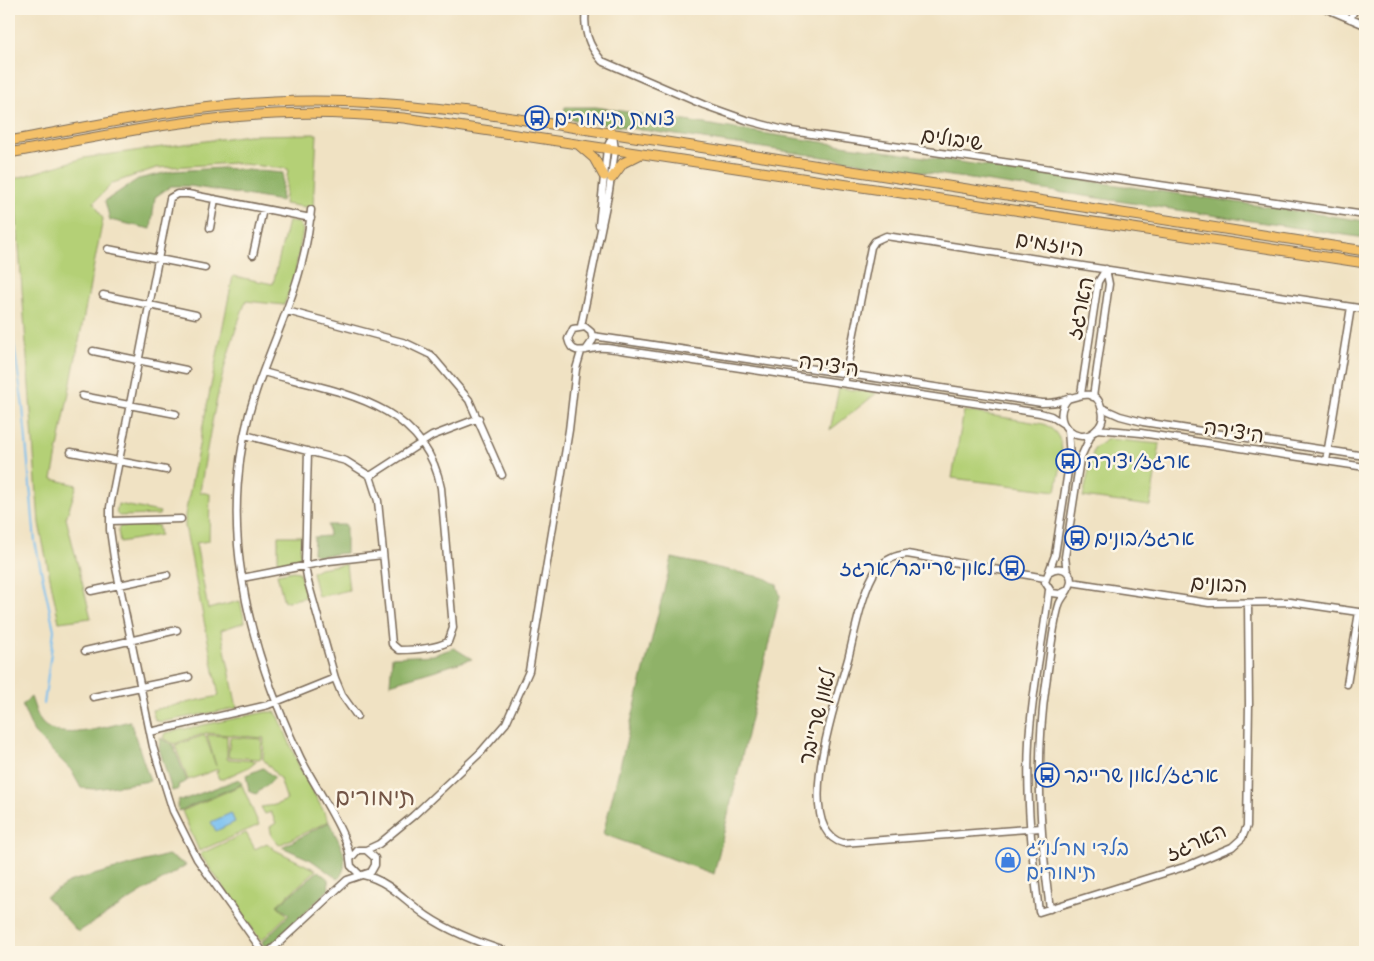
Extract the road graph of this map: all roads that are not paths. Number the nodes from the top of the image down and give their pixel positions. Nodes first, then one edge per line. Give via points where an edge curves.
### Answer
1 (586, 9) edge
2 (1327, 9) edge
3 (1355, 9) edge
4 (1350, 19) junction
5 (1365, 25) edge
6 (613, 134) junction
7 (9, 141) edge
8 (576, 144) junction
9 (611, 149) junction
10 (9, 153) edge
11 (644, 154) junction
12 (608, 177) junction
13 (215, 200) junction
14 (263, 209) junction
15 (1365, 216) edge
16 (210, 228) dead end
17 (108, 249) dead end
18 (1365, 251) edge
19 (253, 255) dead end
20 (158, 259) junction
21 (1365, 263) edge
22 (205, 268) dead end
23 (1106, 269) junction
24 (103, 295) dead end
25 (149, 305) junction
26 (1351, 307) junction
27 (1365, 309) edge
28 (287, 311) junction
29 (196, 315) dead end
30 (581, 326) junction
31 (593, 336) junction
32 (580, 351) junction
33 (93, 352) dead end
34 (138, 360) junction
35 (186, 370) dead end
36 (264, 372) junction
37 (846, 373) junction
38 (844, 384) junction
39 (1081, 394) junction
40 (82, 396) dead end
41 (1093, 396) junction
42 (1070, 397) junction
43 (129, 405) junction
44 (1102, 408) junction
45 (176, 414) dead end
46 (479, 418) junction
47 (1066, 428) junction
48 (1095, 431) junction
49 (245, 435) junction
50 (421, 443) junction
51 (1328, 450) junction
52 (308, 451) junction
53 (71, 452) dead end
54 (1365, 456) edge
55 (118, 461) junction
56 (1326, 461) junction
57 (1365, 467) edge
58 (166, 470) dead end
59 (502, 475) dead end
60 (370, 476) junction
61 (181, 519) dead end
62 (110, 521) junction
63 (383, 555) junction
64 (305, 566) junction
65 (1067, 572) junction
66 (166, 575) dead end
67 (1047, 575) junction
68 (242, 578) junction
69 (1071, 582) junction
70 (120, 585) junction
71 (1049, 590) junction
72 (1067, 590) junction
73 (91, 591) dead end
74 (1248, 603) junction
75 (1362, 613) edge
76 (177, 630) dead end
77 (131, 640) junction
78 (85, 651) dead end
79 (189, 677) dead end
80 (335, 678) junction
81 (1347, 684) dead end
82 (141, 687) junction
83 (93, 697) dead end
84 (277, 702) junction
85 (357, 716) dead end
86 (150, 732) junction
87 (1041, 828) junction
88 (1030, 829) junction
89 (384, 840) junction
90 (346, 841) junction
91 (364, 849) junction
92 (350, 861) junction
93 (375, 861) junction
94 (361, 874) junction
95 (383, 881) junction
96 (340, 884) junction
97 (1050, 909) junction
98 (263, 952) edge
99 (269, 952) edge
100 (508, 952) edge

1 - 15 street, שיבולים via 588,39 602,61 746,120 784,130
2 - 4 street
3 - 4 street
4 - 5 street
6 - 7 highway via 412,105 301,101 191,109
6 - 9 street
6 - 18 highway
8 - 9 highway
8 - 10 highway via 404,118 292,113 193,121
8 - 12 highway via 592,156
9 - 11 highway
9 - 12 street
11 - 12 highway via 626,160
11 - 21 highway
12 - 30 street
13 - 14 street
13 - 16 street
13 - 20 street via 182,194 170,198
14 - 19 street
14 - 28 street via 311,214 301,274
17 - 20 street
20 - 22 street
20 - 25 street
23 - 26 street, היוזמים
23 - 37 street, היוזמים via 886,236 871,247
23 - 39 street, הארגז via 1098,282
23 - 41 street, הארגז via 1109,284
24 - 25 street
25 - 29 street
25 - 34 street
26 - 27 street, היוזמים
26 - 51 street
28 - 36 street
28 - 46 street via 423,349 439,362 461,389
30 - 31 street via 589,329
30 - 32 street via 569,335 569,343
31 - 32 street via 592,344
31 - 37 street, היצירה
32 - 38 street, היצירה via 600,347
32 - 89 street via 529,671 506,723 481,752
33 - 34 street
34 - 35 street
34 - 43 street
36 - 49 street
36 - 50 street via 374,404 404,422
37 - 38 street, היוזמים
37 - 42 street, היצירה via 1042,403
38 - 47 street, היצירה via 1040,413 1051,416
39 - 41 street
39 - 42 street
40 - 43 street
41 - 44 street
42 - 47 street via 1061,413
43 - 45 street
43 - 55 street
44 - 48 street via 1102,419
44 - 51 street, היצירה via 1143,422
46 - 50 street
46 - 59 street
47 - 48 street via 1080,435
47 - 67 street via 1070,458 1055,555
48 - 56 street, היצירה via 1141,433
48 - 65 street via 1080,459 1065,557
49 - 52 street
49 - 68 street via 238,497
50 - 60 street
50 - 63 street via 436,468 441,488 453,628 448,642 427,648 395,648
51 - 54 street, היצירה
51 - 56 street
52 - 60 street via 346,461
52 - 64 street
53 - 55 street
55 - 58 street
55 - 62 street
56 - 57 street, היצירה
60 - 63 street via 378,501
61 - 62 street
62 - 70 street
63 - 64 street
64 - 68 street
64 - 80 street
65 - 67 street via 1060,568
65 - 69 street
66 - 70 street
67 - 71 street
67 - 88 street, לאון שרייבר via 907,554 887,560 878,568 871,579 857,627 824,748 819,784 824,829 830,837 843,843
68 - 84 street via 260,653
69 - 72 street
69 - 74 street, הבונים via 1209,602
70 - 73 street
70 - 77 street
71 - 72 street via 1056,594
71 - 88 street, הארגז via 1029,740
72 - 87 street via 1058,607 1042,719
74 - 75 street, הבונים via 1304,603
74 - 97 street, הארגז via 1247,826 1242,838 1232,847 1187,866
75 - 81 street
76 - 77 street
77 - 78 street
77 - 82 street
79 - 82 street
80 - 84 street
80 - 85 street
82 - 83 street
82 - 86 street
84 - 86 street
84 - 90 street via 306,770
86 - 98 street via 170,804 190,848
87 - 88 street, לאון שרייבר
87 - 97 street
88 - 97 street, הארגז via 1040,912
89 - 91 street
89 - 93 street
90 - 91 street
90 - 92 street
91 - 92 street via 354,852
91 - 93 street via 373,854
92 - 94 street via 352,870
92 - 96 street
93 - 94 street via 371,872
93 - 95 street
94 - 95 street
94 - 96 street
95 - 100 street via 426,915 460,936
96 - 99 street

